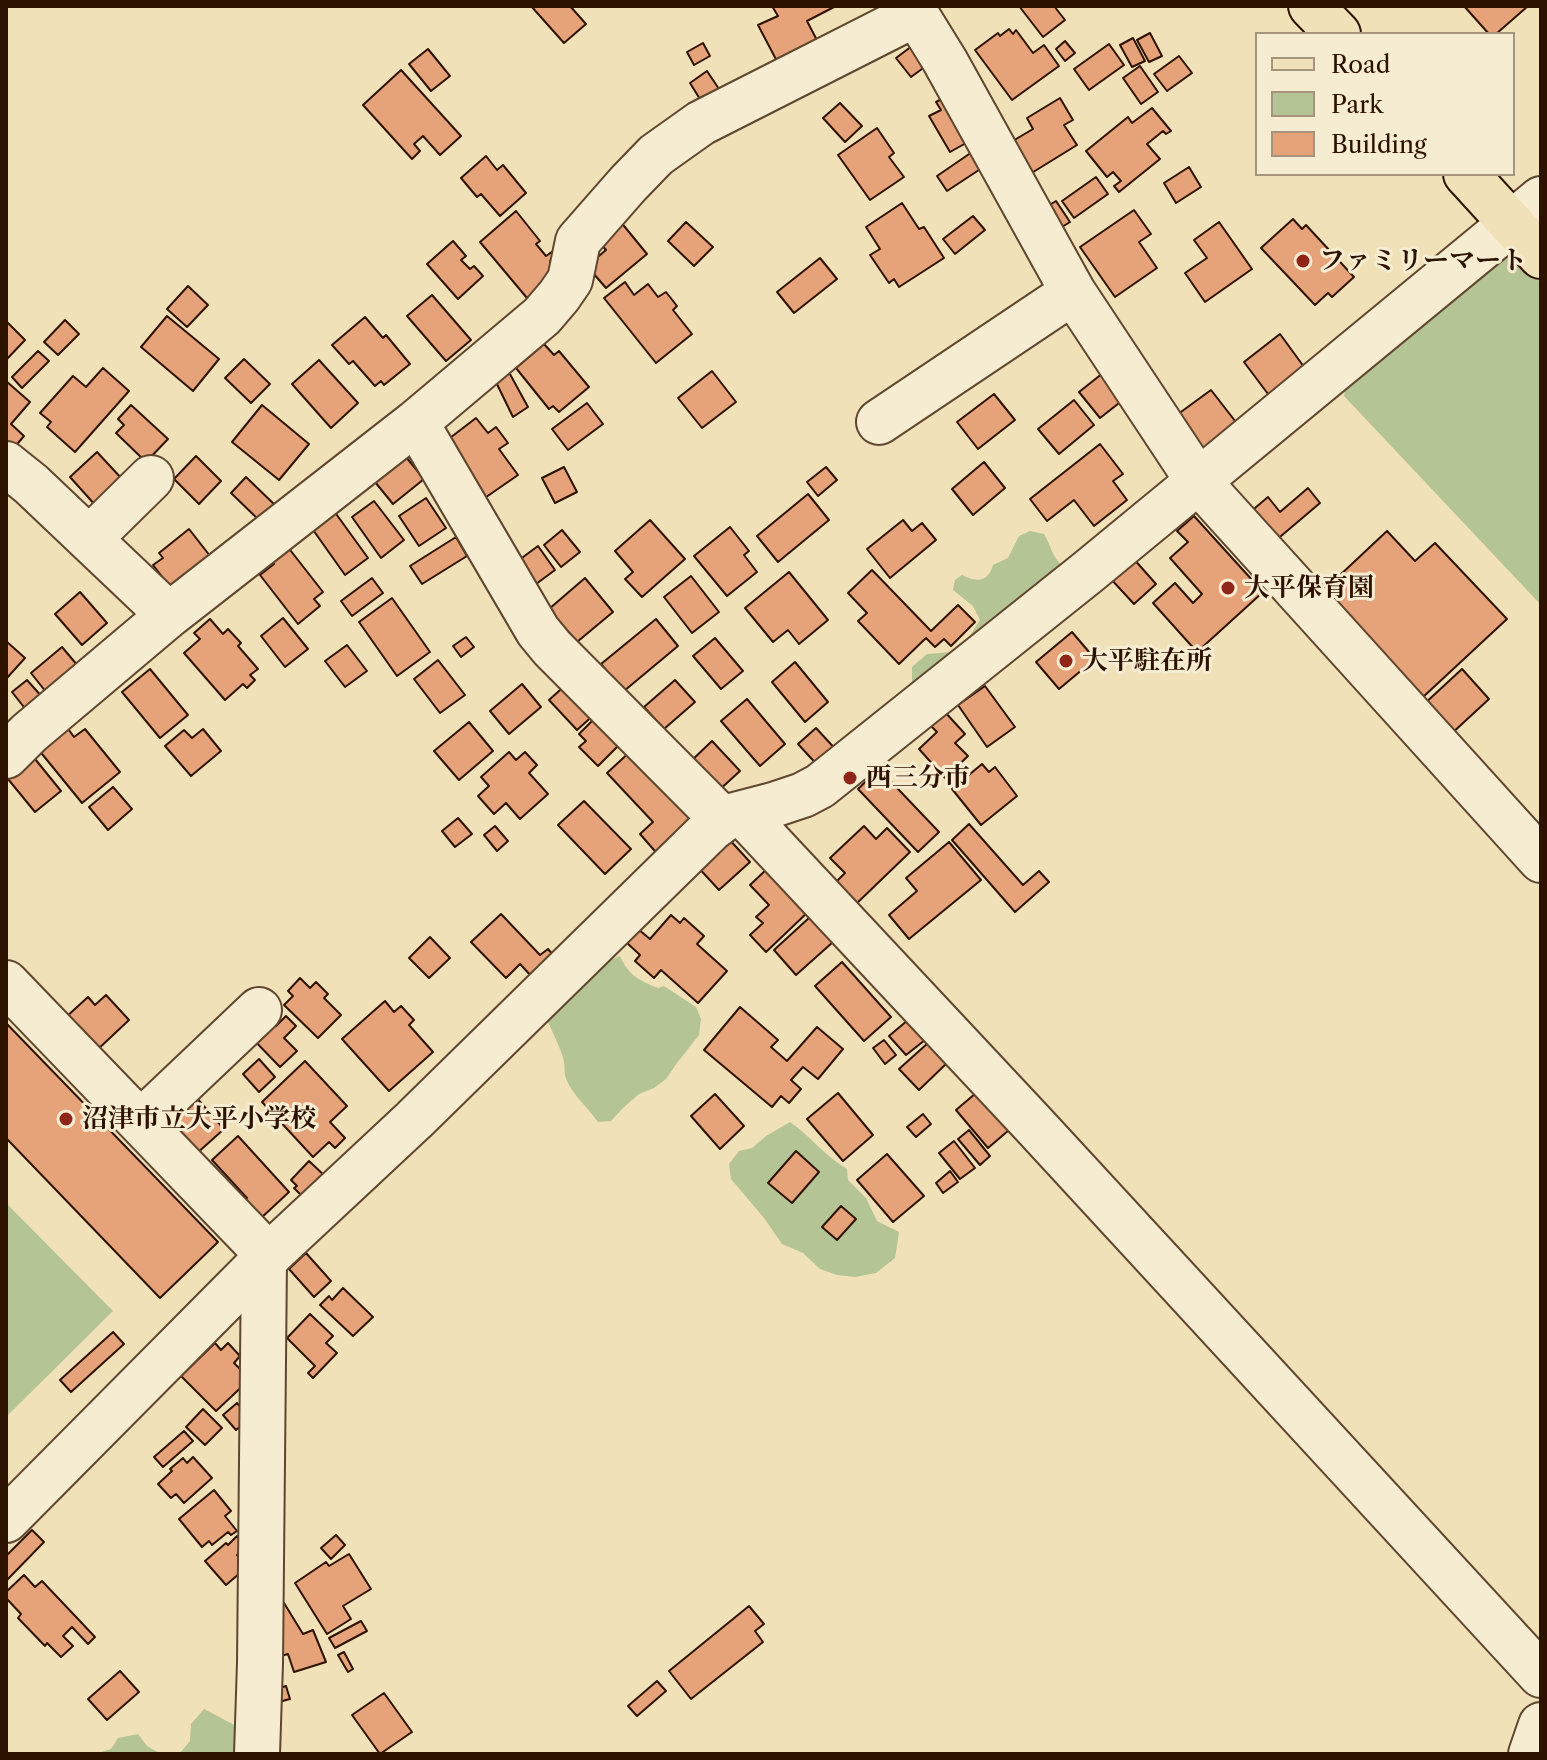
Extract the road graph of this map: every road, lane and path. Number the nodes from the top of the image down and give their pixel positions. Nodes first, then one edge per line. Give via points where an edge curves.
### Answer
1 (1311, 6) edge
2 (914, 10) edge
3 (1336, 32) edge
4 (1469, 176) edge
5 (1526, 211) edge
6 (1541, 256) edge
7 (1073, 292) junction
8 (879, 422) dead end
9 (415, 423) junction
10 (6, 464) edge
11 (151, 478) dead end
12 (1198, 481) junction
13 (89, 539) junction
14 (169, 615) junction
15 (6, 756) edge
16 (733, 817) junction
17 (1541, 860) edge
18 (6, 983) edge
19 (259, 1010) dead end
20 (141, 1122) junction
21 (267, 1258) junction
22 (6, 1520) edge
23 (1541, 1675) edge
24 (1541, 1725) edge
25 (257, 1754) edge
26 (1531, 1754) edge

1 - 3 main road
2 - 7 street
2 - 9 street via 701,123 656,155 578,241 570,280 542,316
4 - 5 main road
5 - 6 main road
5 - 12 street
7 - 8 street
7 - 12 street
9 - 14 street
9 - 16 street via 538,631
10 - 13 street
11 - 13 street
12 - 16 street via 820,786
12 - 17 street
13 - 14 street
14 - 15 street
16 - 21 street via 711,829
16 - 23 street via 1045,1138
18 - 20 street
19 - 20 street
20 - 21 street
21 - 22 street
21 - 25 street
24 - 26 street

